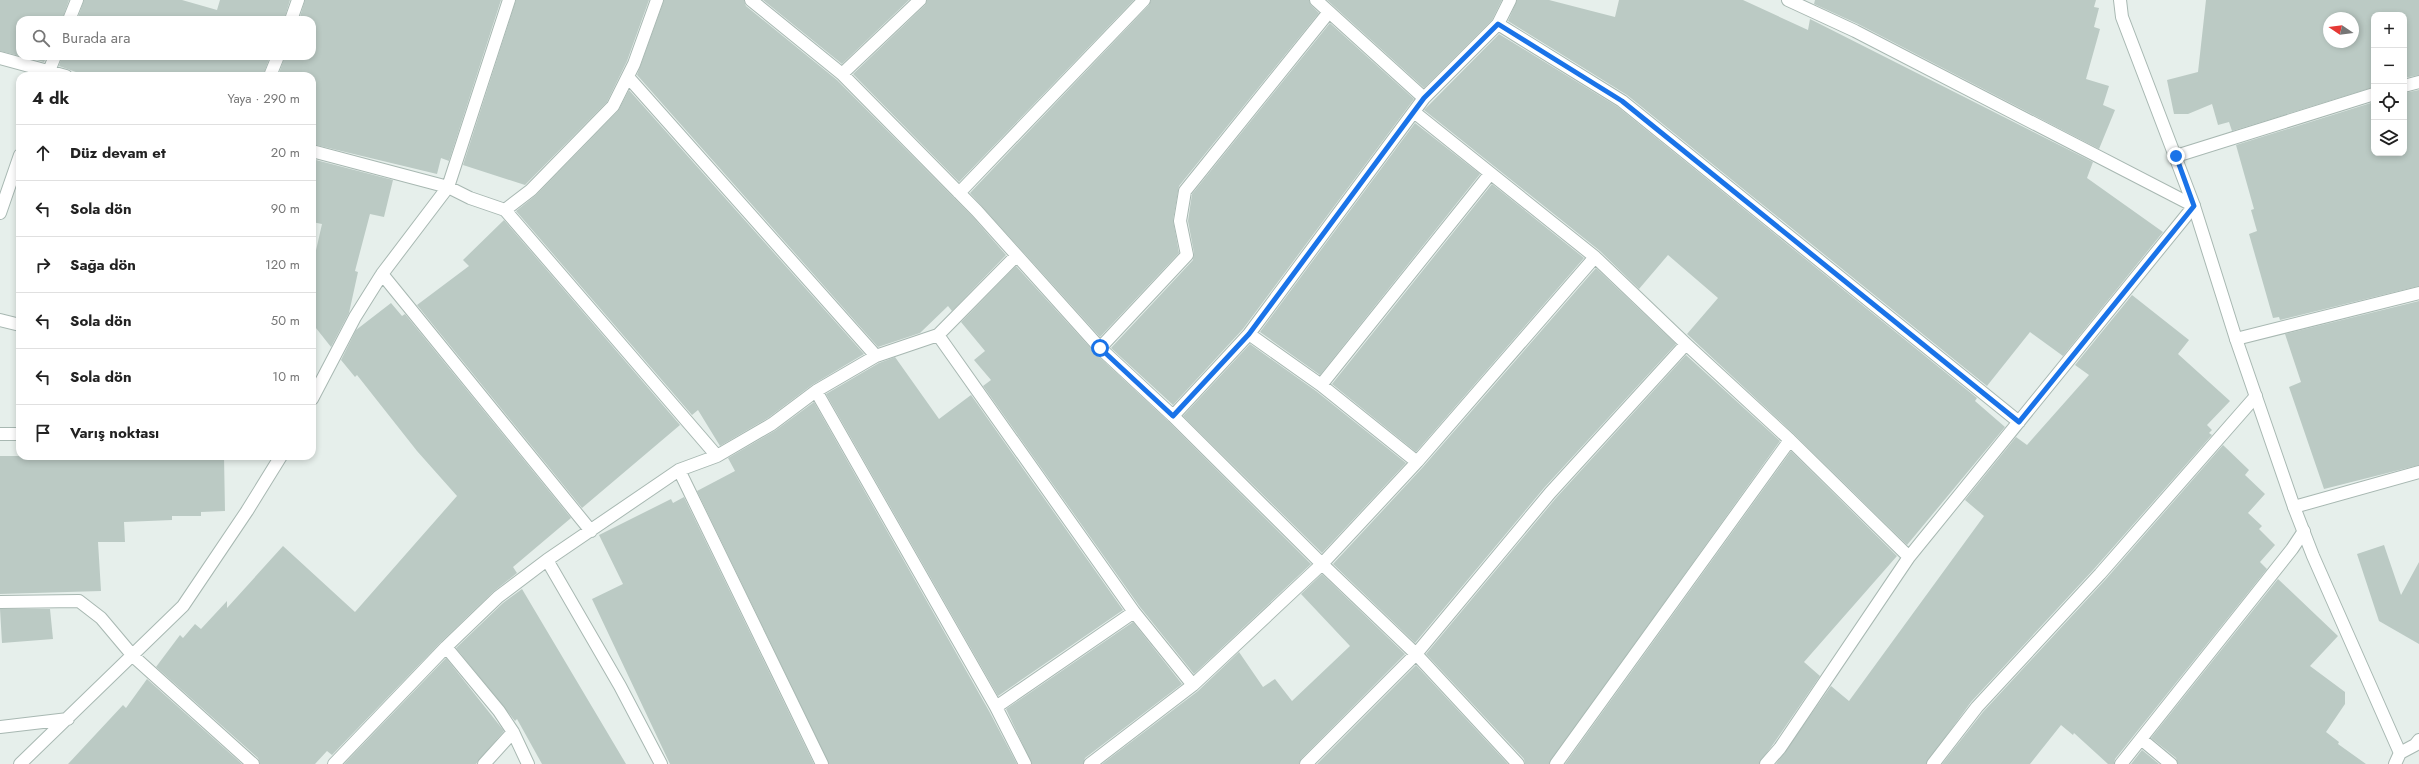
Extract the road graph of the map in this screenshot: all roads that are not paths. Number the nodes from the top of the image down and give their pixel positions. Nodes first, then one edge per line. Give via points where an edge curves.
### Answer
1 (78, 0) edge
2 (298, 0) edge
3 (509, 0) edge
4 (657, 0) edge
5 (751, 0) edge
6 (920, 0) edge
7 (1144, 0) edge
8 (1316, 0) edge
9 (1510, 0) edge
10 (1788, 0) edge
11 (2120, 0) edge
12 (1329, 12) junction
13 (72, 16) edge
14 (292, 16) edge
15 (1498, 24) junction
16 (0, 58) edge
17 (53, 60) edge
18 (276, 60) edge
19 (45, 72) edge
20 (48, 72) edge
21 (272, 72) edge
22 (842, 74) junction
23 (628, 77) junction
24 (2419, 82) edge
25 (2407, 85) edge
26 (2371, 95) edge
27 (1424, 98) junction
28 (1414, 112) junction
29 (316, 152) edge
30 (2176, 156) junction
31 (16, 167) edge
32 (1490, 174) junction
33 (448, 187) junction
34 (959, 193) junction
35 (2194, 206) junction
36 (505, 210) junction
37 (0, 213) edge
38 (1016, 256) junction
39 (1595, 257) junction
40 (382, 274) junction
41 (2419, 293) edge
42 (0, 320) edge
43 (16, 323) edge
44 (1249, 334) junction
45 (938, 335) junction
46 (2236, 339) junction
47 (1686, 344) junction
48 (1100, 348) junction
49 (876, 356) junction
50 (1321, 385) junction
51 (316, 391) edge
52 (816, 391) junction
53 (2256, 396) junction
54 (1173, 416) junction
55 (2019, 422) junction
56 (0, 434) edge
57 (16, 434) edge
58 (1790, 440) junction
59 (717, 456) junction
60 (279, 460) edge
61 (1417, 462) junction
62 (679, 470) junction
63 (2419, 472) edge
64 (2294, 506) junction
65 (591, 531) junction
66 (2304, 531) junction
67 (1909, 557) junction
68 (547, 560) junction
69 (1322, 564) junction
70 (0, 602) edge
71 (1134, 612) junction
72 (446, 647) junction
73 (1416, 654) junction
74 (133, 656) junction
75 (1193, 685) junction
76 (996, 707) junction
77 (68, 719) junction
78 (0, 728) edge
79 (512, 732) junction
80 (2141, 739) junction
81 (2418, 744) edge
82 (2400, 753) junction
83 (20, 764) edge
84 (253, 764) edge
85 (334, 764) edge
86 (484, 764) edge
87 (528, 764) edge
88 (661, 764) edge
89 (822, 764) edge
90 (1025, 764) edge
91 (1090, 764) edge
92 (1306, 764) edge
93 (1518, 764) edge
94 (1556, 764) edge
95 (1766, 764) edge
96 (1933, 764) edge
97 (2121, 764) edge
98 (2171, 764) edge
99 (2395, 764) edge

1 - 13 street
2 - 14 street
3 - 33 street
4 - 23 street
5 - 22 street
6 - 22 street
7 - 34 street
8 - 12 street
9 - 15 street
10 - 35 street via 1855,31
11 - 30 street via 2122,16
12 - 27 street
12 - 48 street via 1185,191 1180,221 1187,254
15 - 27 street
15 - 55 street via 1622,101
16 - 19 street
17 - 20 street
18 - 21 street
22 - 34 street
23 - 36 street via 613,106 531,190
23 - 49 street
24 - 25 street
26 - 30 street
27 - 28 street
28 - 32 street
28 - 44 street
29 - 33 street
30 - 35 street
31 - 37 street
32 - 39 street
32 - 50 street
33 - 36 street
33 - 40 street
34 - 38 street
35 - 46 street
35 - 55 street
36 - 59 street
38 - 45 street
38 - 48 street
39 - 47 street
39 - 61 street
40 - 51 street via 355,317
40 - 65 street
41 - 46 street
42 - 43 street
44 - 50 street
44 - 54 street
45 - 49 street
45 - 71 street
46 - 53 street
47 - 58 street
47 - 73 street via 1550,493
48 - 54 street
49 - 52 street
50 - 61 street
52 - 59 street via 772,424
52 - 76 street
53 - 64 street
53 - 96 street via 2100,574 1977,707
54 - 69 street
55 - 67 street
56 - 57 street
58 - 67 street
58 - 94 street
59 - 62 street
60 - 74 street via 248,511 183,606
61 - 69 street
62 - 65 street
62 - 89 street
63 - 64 street
64 - 66 street
65 - 68 street
66 - 80 street
66 - 82 street
67 - 95 street
68 - 72 street via 498,597
68 - 88 street via 620,686
69 - 73 street
69 - 75 street
70 - 74 street via 79,601 101,618
71 - 75 street
71 - 76 street
72 - 79 street via 499,711
72 - 85 street
73 - 92 street
73 - 93 street
74 - 77 street
74 - 84 street
75 - 91 street
76 - 90 street
77 - 78 street
77 - 83 street
79 - 86 street
79 - 87 street
80 - 97 street
80 - 98 street
81 - 82 street
82 - 99 street

